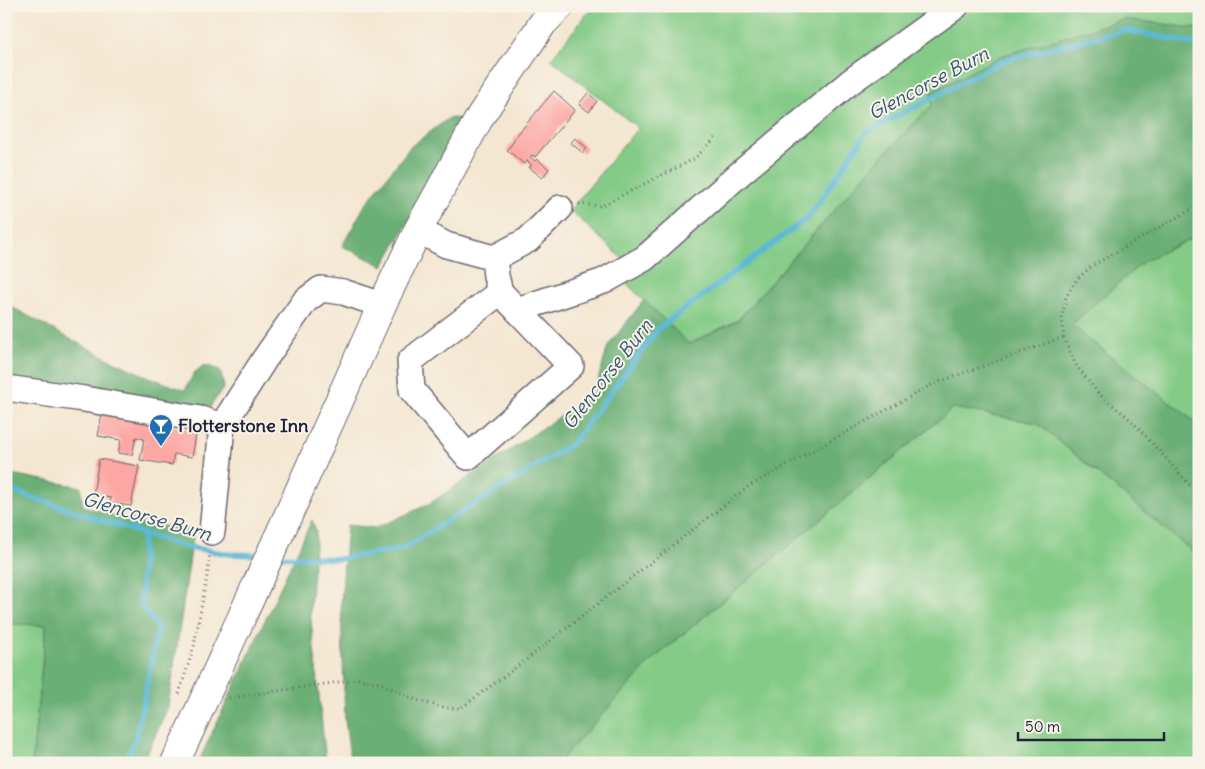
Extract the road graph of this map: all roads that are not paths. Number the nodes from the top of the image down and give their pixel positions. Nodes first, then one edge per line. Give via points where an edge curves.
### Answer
1 (560, 6) edge
2 (956, 6) edge
3 (568, 206) road end
4 (418, 230) junction
5 (494, 258) junction
6 (500, 292) junction
7 (382, 304) junction
8 (518, 310) junction
9 (6, 388) edge
10 (222, 426) junction
11 (212, 532) dead end
12 (175, 763) edge

1 - 4 highway via 543,23 481,116
2 - 8 lane via 850,82 645,258 604,281
3 - 5 lane via 528,240
4 - 5 lane via 446,245
4 - 7 highway
5 - 6 lane
6 - 8 lane
6 - 8 lane via 410,361 412,390 468,457 571,366
7 - 10 lane via 321,289 305,301
7 - 12 highway
9 - 10 lane via 200,419
10 - 11 lane

